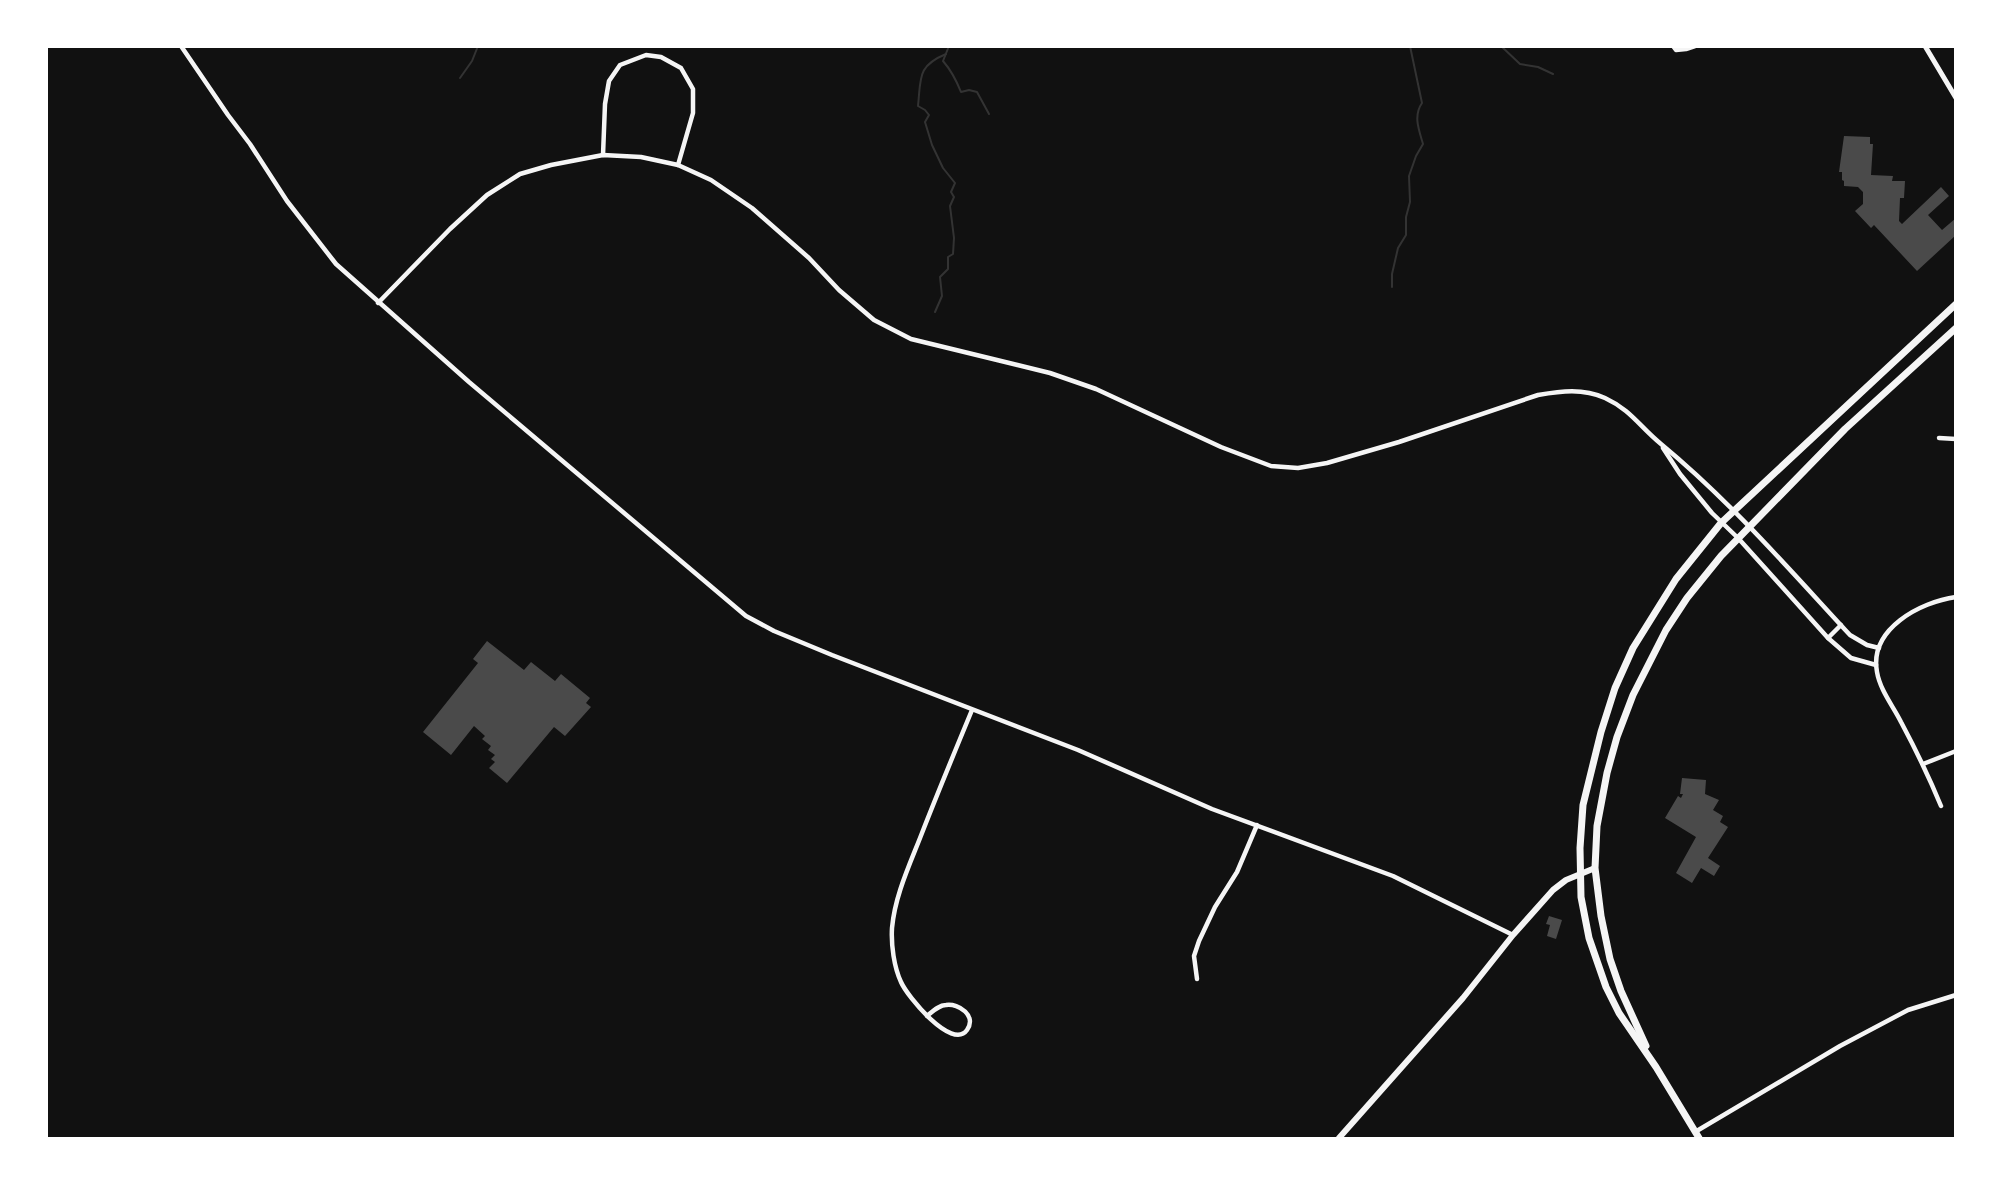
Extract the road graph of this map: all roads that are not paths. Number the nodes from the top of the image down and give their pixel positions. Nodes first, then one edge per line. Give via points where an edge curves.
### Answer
1 (181, 46) edge
2 (1673, 46) edge
3 (1695, 46) edge
4 (1925, 46) edge
5 (1956, 99) edge
6 (603, 155) junction
7 (678, 165) junction
8 (378, 303) junction
9 (1956, 304) edge
10 (1956, 328) edge
11 (1939, 438) dead end
12 (1956, 439) edge
13 (1661, 444) junction
14 (1734, 510) junction
15 (1721, 523) junction
16 (1750, 526) junction
17 (1738, 538) junction
18 (1956, 597) edge
19 (1841, 625) junction
20 (1828, 638) junction
21 (1879, 648) junction
22 (1876, 665) junction
23 (972, 710) junction
24 (1956, 751) edge
25 (1923, 764) junction
26 (1941, 806) dead end
27 (1257, 825) junction
28 (1595, 868) junction
29 (1580, 873) junction
30 (1514, 935) junction
31 (1197, 979) dead end
32 (1956, 995) edge
33 (927, 1016) junction
34 (1656, 1067) junction
35 (1697, 1135) edge
36 (1339, 1138) edge

1 - 8 street via 318,242
2 - 3 street via 1676,50
4 - 5 street
6 - 7 street via 641,157
6 - 7 street via 609,81 620,65 646,56 661,57 681,68 693,89 693,113
6 - 8 street via 520,174 450,229
7 - 13 street via 711,180 752,208 874,320 911,339 1078,382 1270,466 1298,468 1327,463 1538,396 1574,390 1617,405
8 - 23 street via 746,616 774,631
9 - 14 main road
10 - 16 main road via 1845,429
11 - 12 street
13 - 14 street
13 - 15 street via 1680,474
14 - 15 main road
14 - 16 street
15 - 17 street
15 - 29 main road via 1650,619 1615,688 1583,805
16 - 17 main road
16 - 19 street
17 - 20 street
17 - 28 main road via 1687,598 1633,695 1607,773 1596,835
18 - 21 street via 1941,599 1905,616 1892,627
19 - 20 street
19 - 21 street via 1858,640
20 - 22 street via 1851,658
21 - 22 street
22 - 25 street via 1882,687
23 - 27 street
23 - 33 street via 906,872 892,930 900,981 907,995
24 - 25 street
25 - 26 street
27 - 30 street via 1393,876
27 - 31 street via 1237,872 1199,941 1194,956
28 - 29 main road
28 - 34 main road via 1610,959
29 - 30 main road via 1553,890
29 - 34 main road via 1585,919 1606,987
30 - 36 main road
32 - 35 street via 1908,1010 1840,1046
33 - 33 street via 956,1035 962,1035 970,1022 963,1009 949,1004
34 - 35 main road

